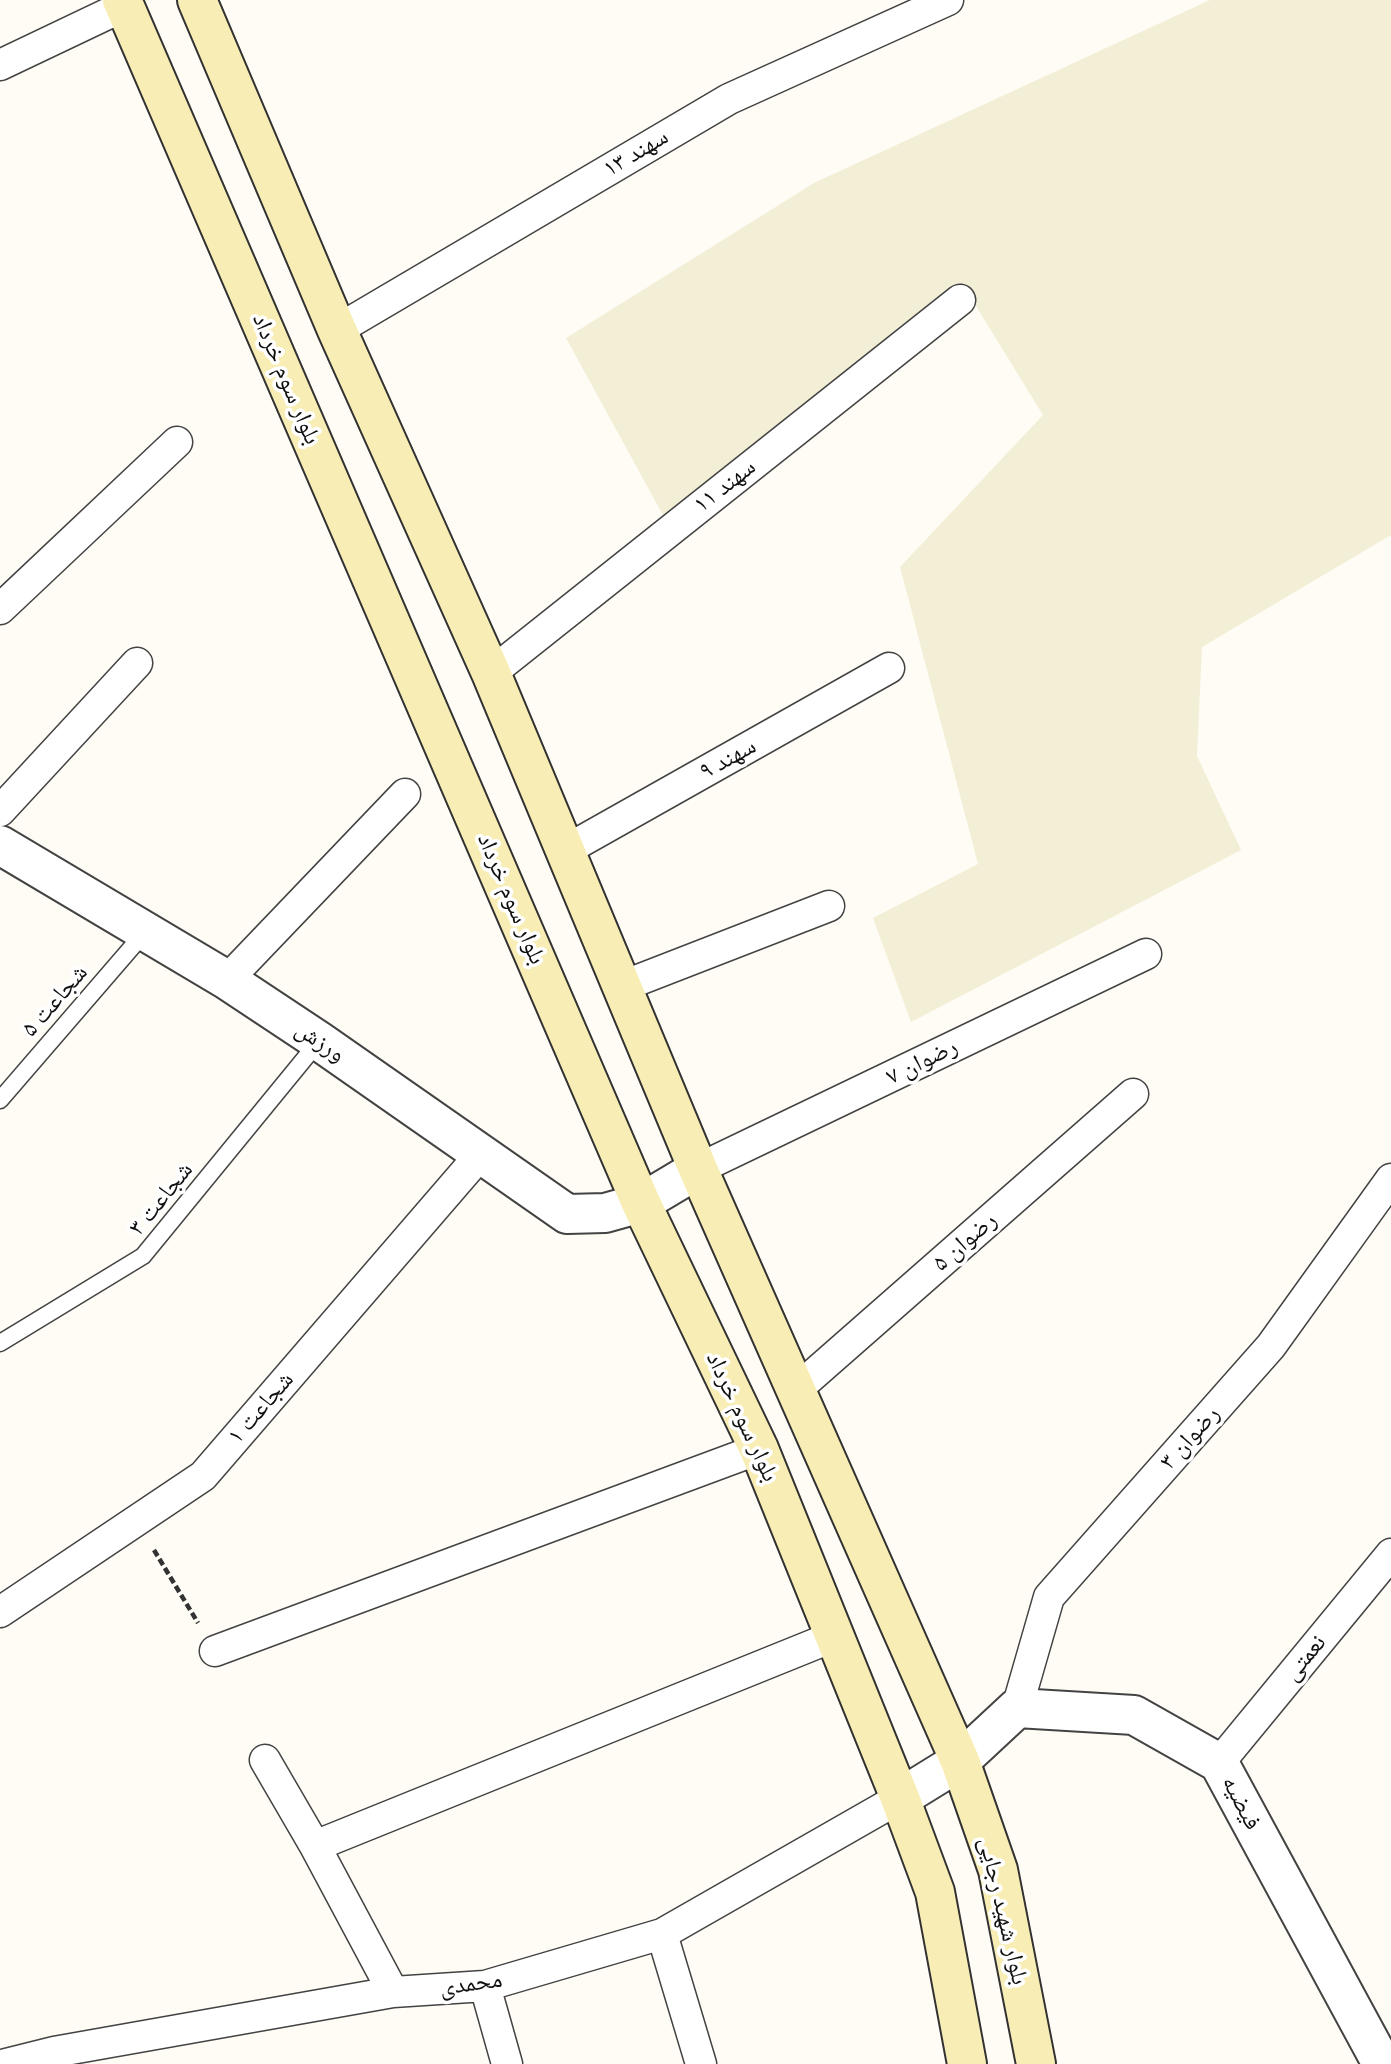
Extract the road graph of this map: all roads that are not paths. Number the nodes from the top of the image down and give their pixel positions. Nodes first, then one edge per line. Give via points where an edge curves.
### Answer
1 (197, 0) edge
2 (948, 0) edge
3 (123, 3) edge
4 (0, 65) edge
5 (960, 300) dead end
6 (337, 330) junction
7 (177, 442) dead end
8 (0, 609) edge
9 (137, 663) dead end
10 (889, 667) dead end
11 (491, 673) junction
12 (405, 794) dead end
13 (0, 811) edge
14 (0, 845) edge
15 (566, 850) junction
16 (828, 905) dead end
17 (145, 932) junction
18 (1146, 954) dead end
19 (228, 980) junction
20 (623, 986) junction
21 (319, 1041) junction
22 (1133, 1094) dead end
23 (0, 1100) edge
24 (480, 1155) junction
25 (698, 1169) junction
26 (1391, 1179) edge
27 (641, 1203) junction
28 (0, 1343) edge
29 (797, 1389) junction
30 (759, 1449) junction
31 (1391, 1554) edge
32 (0, 1612) edge
33 (835, 1636) junction
34 (215, 1651) road end
35 (1017, 1708) junction
36 (265, 1760) dead end
37 (960, 1761) junction
38 (1219, 1763) junction
39 (900, 1798) junction
40 (315, 1846) junction
41 (662, 1934) junction
42 (485, 1986) junction
43 (393, 1992) junction
44 (57, 2058) edge
45 (6, 2064) edge
46 (507, 2064) edge
47 (701, 2064) edge
48 (967, 2064) edge
49 (1035, 2064) edge
50 (1382, 2064) edge

1 - 6 main road
2 - 6 street, سهند ۱۳ via 729,99
3 - 4 street
3 - 27 main road, بلوار سوم خرداد
5 - 11 street, سهند ۱۱
6 - 11 main road
7 - 8 street
9 - 13 street
10 - 15 street, سهند ۹
11 - 15 main road
12 - 19 street
14 - 17 street, ورزش
15 - 20 main road
16 - 20 street
17 - 19 street, ورزش
17 - 23 lane, شجاعت ۵
18 - 25 street, رضوان ۷
19 - 21 street, ورزش
20 - 25 main road
21 - 24 street, ورزش
21 - 28 lane, شجاعت ۳ via 143,1256
22 - 29 street, رضوان ۵
24 - 27 street, ورزش via 566,1214 605,1213
24 - 32 street, شجاعت ۱ via 202,1476
25 - 27 street, ورزش
25 - 29 main road
26 - 35 street, رضوان ۳ via 1272,1346 1049,1597
27 - 30 main road, بلوار سوم خرداد
29 - 37 main road
30 - 33 main road, بلوار سوم خرداد
30 - 34 street
31 - 38 street, نعمتی
33 - 39 main road, بلوار سوم خرداد
33 - 40 street
35 - 37 street
35 - 38 street, فیضیه via 1134,1715
36 - 40 street
37 - 39 street
37 - 49 main road, بلوار شهید رجایی via 998,1870
38 - 50 street, فیضیه
39 - 41 street, محمدی
39 - 48 main road via 935,1892
40 - 43 street
41 - 42 street, محمدی
41 - 47 street
42 - 43 street, محمدی
42 - 46 street
43 - 44 street, محمدی
44 - 45 street, محمدی

